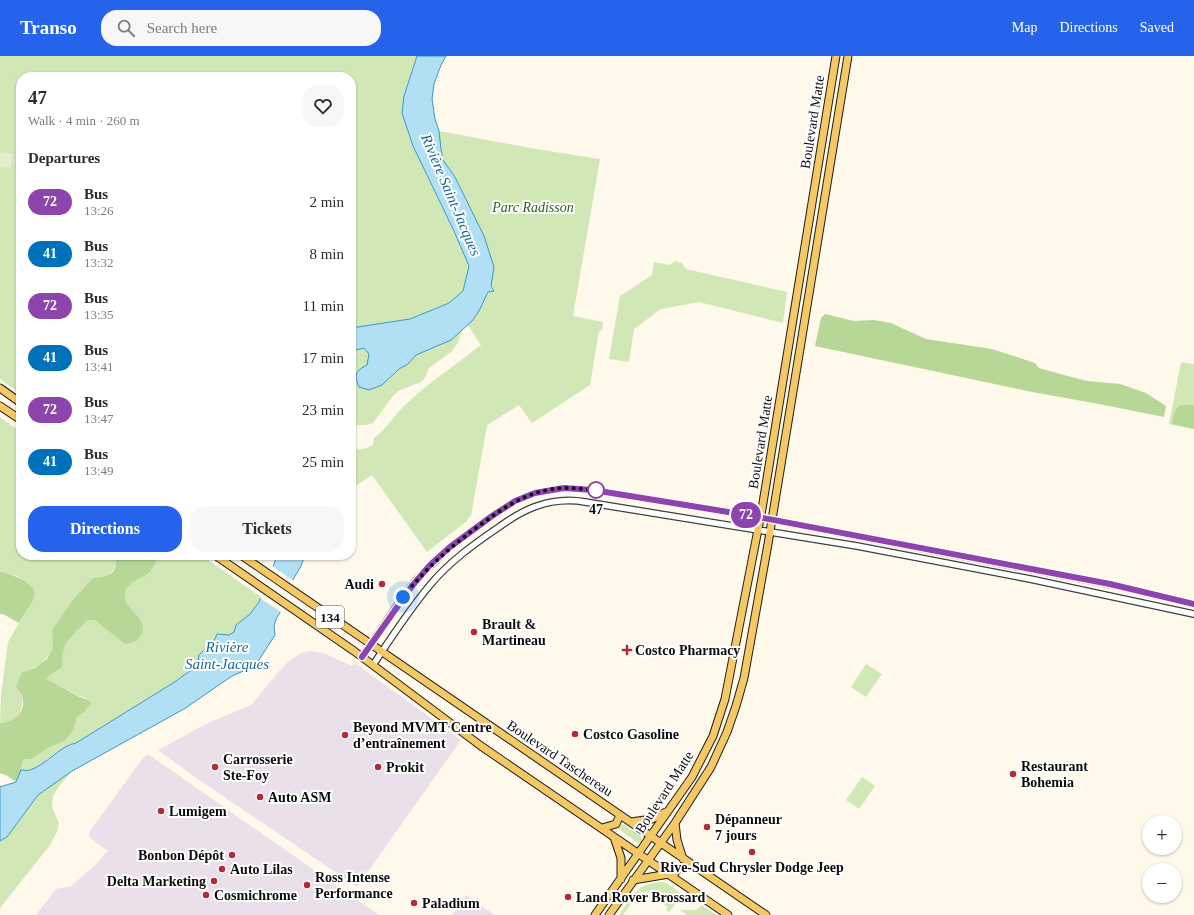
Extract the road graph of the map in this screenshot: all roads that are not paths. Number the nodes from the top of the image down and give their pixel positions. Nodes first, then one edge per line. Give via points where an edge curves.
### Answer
1 (836, 56) edge
2 (848, 56) edge
3 (0, 388) edge
4 (16, 399) edge
5 (0, 406) edge
6 (16, 417) edge
7 (760, 518) junction
8 (772, 520) junction
9 (758, 530) junction
10 (770, 532) junction
11 (222, 560) edge
12 (248, 560) edge
13 (1194, 604) edge
14 (1194, 614) edge
15 (370, 645) junction
16 (382, 652) junction
17 (362, 657) junction
18 (373, 665) junction
19 (668, 811) junction
20 (620, 815) junction
21 (631, 822) junction
22 (675, 823) junction
23 (602, 828) junction
24 (614, 836) junction
25 (651, 837) junction
26 (660, 843) junction
27 (639, 854) junction
28 (648, 859) junction
29 (683, 859) junction
30 (690, 864) junction
31 (671, 876) junction
32 (621, 879) junction
33 (633, 880) junction
34 (595, 915) edge
35 (609, 915) edge
36 (728, 915) edge
37 (766, 915) edge

1 - 7 main road, Boulevard Matte
2 - 8 main road, Boulevard Matte
3 - 4 main road
5 - 6 main road
7 - 8 street
7 - 9 main road, Boulevard Matte
7 - 15 street via 581,488 558,488 530,495 497,512 430,565 403,597
8 - 10 main road, Boulevard Matte
8 - 13 street via 1018,566
9 - 10 street
9 - 16 street via 578,501 539,505 512,518 447,567 418,600
9 - 19 main road, Boulevard Matte via 721,712 701,761
10 - 14 street via 961,566
10 - 22 main road, Boulevard Matte via 744,678 736,706 714,762
11 - 17 main road, 134
12 - 15 main road, Boulevard Taschereau / 134
15 - 16 main road, Boulevard Taschereau / 134
15 - 17 street
16 - 18 street
16 - 20 main road, Boulevard Taschereau / 134
17 - 18 main road, 134
18 - 23 main road, 134 via 478,744
19 - 21 main road via 652,819
19 - 25 main road, Boulevard Matte
20 - 21 main road, Boulevard Taschereau / 134
20 - 23 main road via 617,823
21 - 25 main road, Boulevard Taschereau / 134
22 - 26 main road, Boulevard Matte
22 - 29 main road
23 - 24 main road, 134
24 - 27 main road, 134
24 - 32 main road via 621,858
25 - 26 main road, Boulevard Taschereau / 134
25 - 27 main road, Boulevard Matte
26 - 28 main road, Boulevard Matte
26 - 29 main road, Boulevard Taschereau / 134
27 - 28 main road, 134
27 - 32 main road, Boulevard Matte
28 - 31 main road, 134
28 - 33 main road, Boulevard Matte
29 - 30 main road, Boulevard Taschereau / 134
30 - 31 main road via 677,869
30 - 37 main road, Boulevard Taschereau / 134
31 - 33 main road
31 - 36 main road, 134
32 - 34 main road, Boulevard Matte
33 - 35 main road, Boulevard Matte

